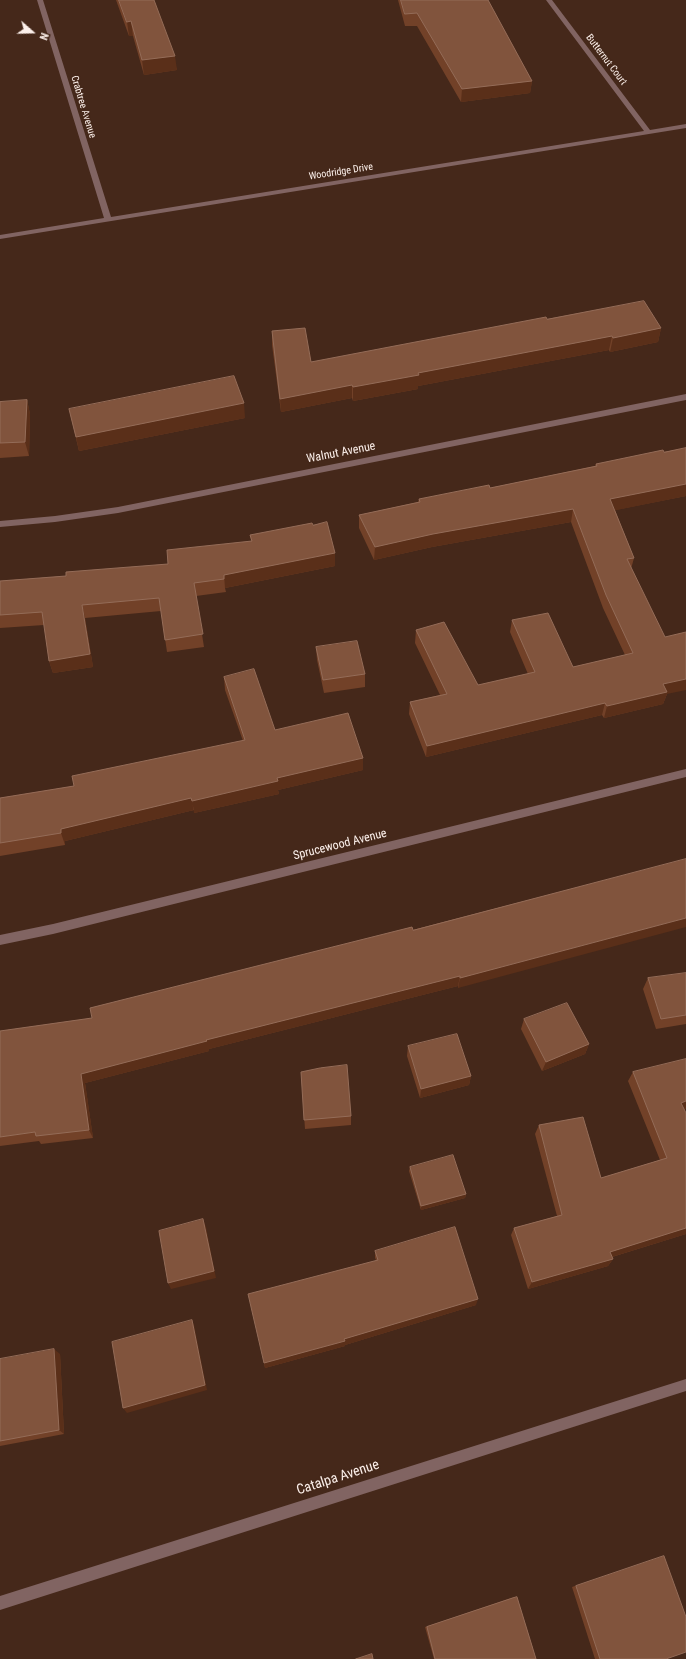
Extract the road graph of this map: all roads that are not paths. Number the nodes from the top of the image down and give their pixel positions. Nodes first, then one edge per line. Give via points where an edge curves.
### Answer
1 (40, 0) edge
2 (549, 0) edge
3 (686, 126) edge
4 (648, 132) junction
5 (108, 219) junction
6 (0, 237) edge
7 (686, 397) edge
8 (0, 524) edge
9 (686, 773) edge
10 (0, 940) edge
11 (686, 1385) edge
12 (0, 1603) edge

1 - 5 street, Crabtree Avenue
2 - 4 street, Butternut Court
3 - 4 street, Woodridge Drive
4 - 5 street, Woodridge Drive
5 - 6 street, Woodridge Drive
7 - 8 street, Walnut Avenue via 118,510
9 - 10 street, Sprucewood Avenue
11 - 12 street, Catalpa Avenue

